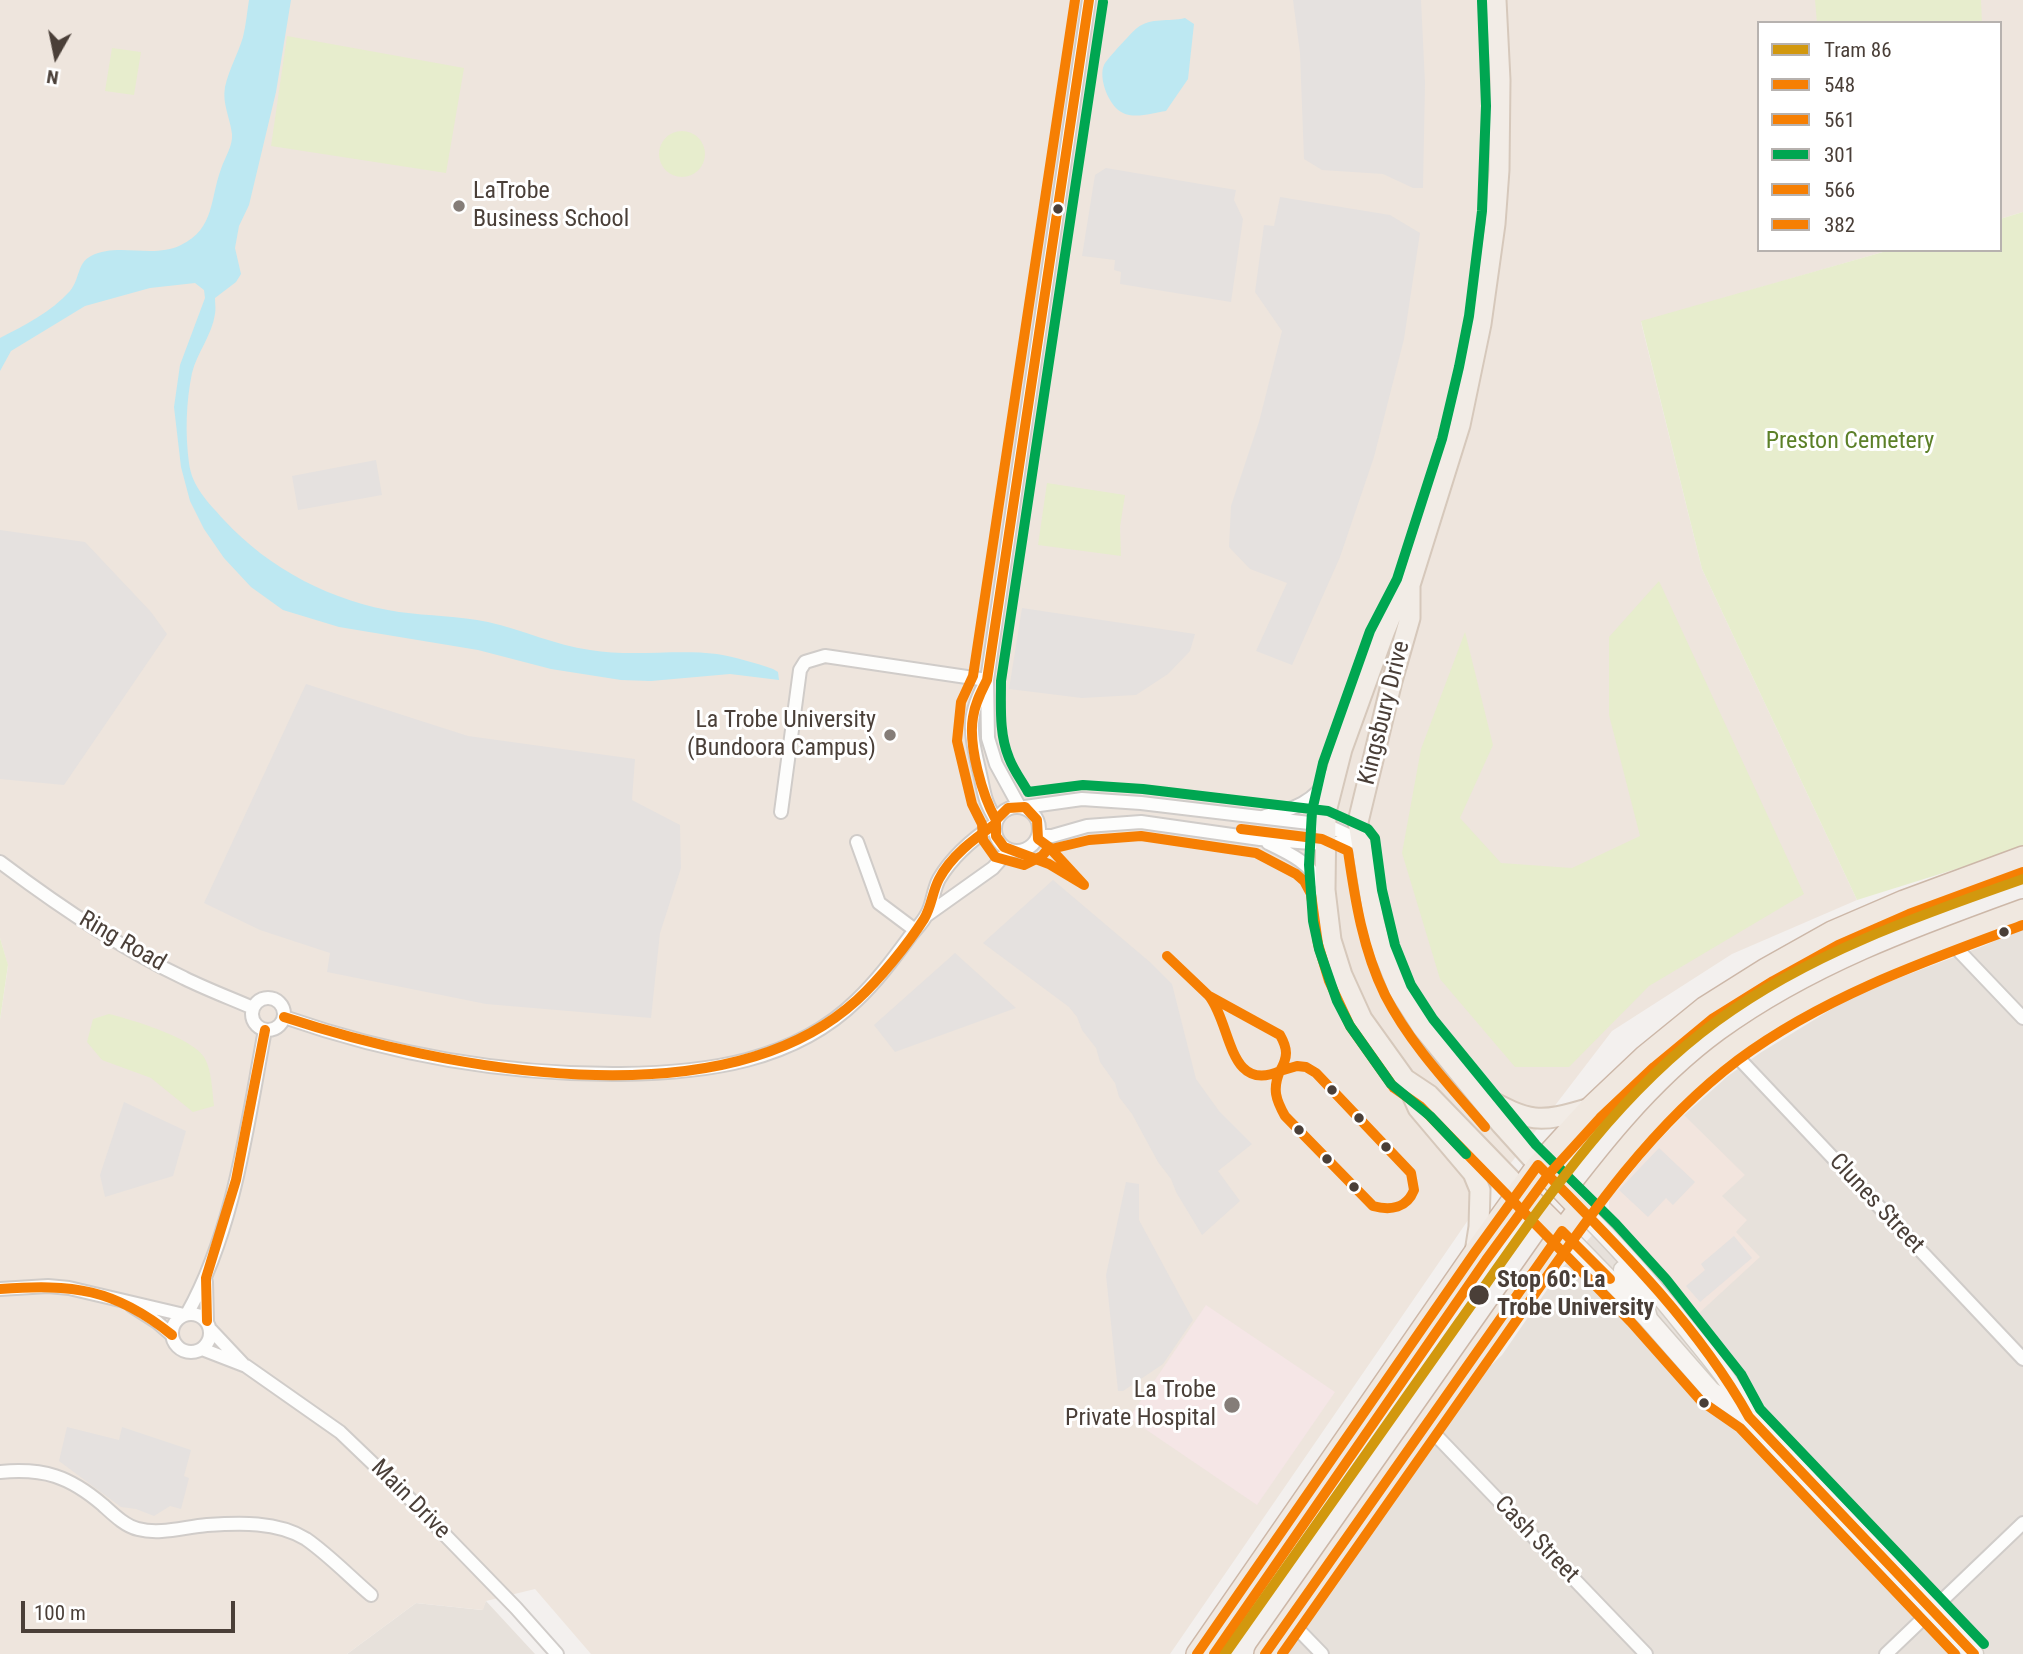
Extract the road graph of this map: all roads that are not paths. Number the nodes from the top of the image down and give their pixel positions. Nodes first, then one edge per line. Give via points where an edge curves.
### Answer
1 (1088, 0) edge
2 (1496, 0) edge
3 (1410, 585) junction
4 (987, 680) junction
5 (988, 738) junction
6 (971, 739) junction
7 (1342, 749) junction
8 (1022, 807) junction
9 (781, 812) dead end
10 (1258, 817) junction
11 (996, 822) junction
12 (1325, 835) junction
13 (1039, 836) junction
14 (1260, 839) junction
15 (1361, 841) junction
16 (858, 842) dead end
17 (1009, 850) junction
18 (2023, 857) edge
19 (0, 862) edge
20 (1325, 890) junction
21 (2023, 910) edge
22 (927, 915) junction
23 (915, 930) junction
24 (1949, 937) junction
25 (253, 1008) junction
26 (284, 1017) junction
27 (2023, 1018) edge
28 (265, 1030) junction
29 (1730, 1049) junction
30 (1405, 1079) junction
31 (1476, 1093) junction
32 (1590, 1108) junction
33 (1538, 1165) junction
34 (1520, 1189) junction
35 (1579, 1208) junction
36 (1562, 1231) junction
37 (1613, 1241) junction
38 (1475, 1252) junction
39 (206, 1278) junction
40 (0, 1289) edge
41 (126, 1302) junction
42 (185, 1314) junction
43 (1677, 1316) junction
44 (1648, 1319) junction
45 (209, 1326) junction
46 (172, 1335) junction
47 (1673, 1348) junction
48 (202, 1349) junction
49 (2023, 1359) edge
50 (246, 1366) junction
51 (1749, 1417) junction
52 (1427, 1426) junction
53 (0, 1472) edge
54 (2023, 1523) edge
55 (371, 1595) dead end
56 (1932, 1611) junction
57 (1289, 1620) junction
58 (557, 1654) edge
59 (1197, 1654) edge
60 (1265, 1654) edge
61 (1322, 1654) edge
62 (1646, 1654) edge
63 (1885, 1654) edge
64 (1974, 1654) edge

1 - 4 street
2 - 3 main road, Kingsbury Drive via 1499,170 1487,285 1460,425
3 - 7 main road, Kingsbury Drive via 1395,606
3 - 15 main road, Kingsbury Drive via 1410,618 1360,807
4 - 5 street
4 - 6 street via 974,706
4 - 9 street via 825,656 805,662 800,670
5 - 6 street
5 - 8 street via 996,764
6 - 11 street via 985,800
7 - 10 street via 1323,789 1294,809
7 - 12 main road, Kingsbury Drive
8 - 10 street via 1082,799
8 - 11 street via 1008,808
8 - 13 street via 1038,819
10 - 12 street
11 - 17 street via 996,836
11 - 22 street via 976,836 939,880
12 - 14 street
12 - 15 street
12 - 15 street
12 - 20 main road, Kingsbury Drive
13 - 14 street via 1141,822
13 - 17 street via 1028,849
14 - 20 street via 1304,862
15 - 31 main road, Kingsbury Drive via 1374,921 1399,991
16 - 23 street via 879,903
17 - 22 street via 993,868
18 - 32 highway via 1832,932 1766,968 1704,1008
19 - 25 street, Ring Road via 118,941 182,977
20 - 30 main road, Kingsbury Drive via 1331,940 1342,975 1363,1020
21 - 24 highway
22 - 23 street
23 - 26 street via 878,980 821,1029 773,1053 694,1070 572,1075 510,1070 400,1052
24 - 27 street
24 - 29 highway via 1842,982 1775,1018
25 - 26 street via 263,999 273,999 281,1004
25 - 28 street via 255,1024
26 - 28 street via 276,1028
28 - 39 street via 236,1180
29 - 35 highway via 1652,1119
29 - 49 street, Clunes Street
30 - 34 main road, Kingsbury Drive via 1429,1095
30 - 38 main road via 1418,1108 1473,1174 1480,1217
31 - 32 main road via 1530,1118 1566,1116
31 - 33 main road, Kingsbury Drive
32 - 33 highway
33 - 34 highway
33 - 35 highway
34 - 36 highway
34 - 38 highway
35 - 36 highway
35 - 37 main road
36 - 44 main road
36 - 52 highway
37 - 43 main road
37 - 44 main road via 1606,1245 1607,1250 1638,1287
38 - 59 highway
39 - 42 street
39 - 45 street
40 - 41 street via 69,1288
41 - 42 street
41 - 46 street
42 - 45 street via 195,1314
42 - 46 street via 174,1323
43 - 47 main road
43 - 51 main road via 1730,1383
44 - 47 main road
45 - 48 street via 210,1338
45 - 50 street, Main Drive
46 - 48 street via 182,1350
47 - 51 main road via 1711,1391
48 - 50 street, Main Drive
50 - 58 street, Main Drive via 340,1432
51 - 56 main road
52 - 57 highway
52 - 62 street, Cash Street
53 - 55 street via 60,1476 135,1529 156,1532 226,1524 278,1528 304,1538
54 - 56 street
56 - 63 street
56 - 64 main road
57 - 60 highway
57 - 61 street

